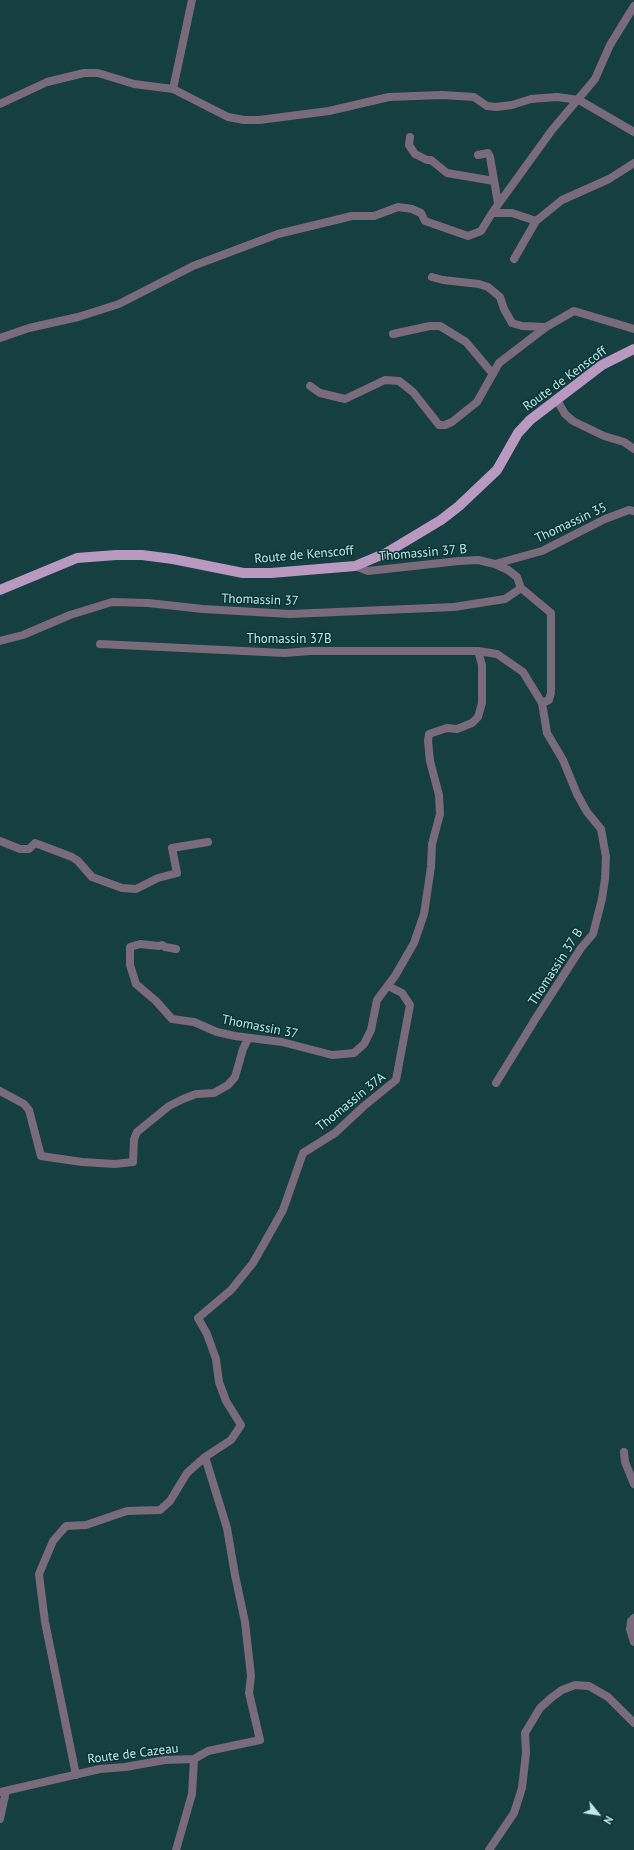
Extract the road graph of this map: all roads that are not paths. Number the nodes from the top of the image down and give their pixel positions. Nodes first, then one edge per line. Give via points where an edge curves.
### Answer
1 (192, 0) edge
2 (634, 6) edge
3 (173, 89) junction
4 (579, 100) junction
5 (0, 104) edge
6 (634, 132) edge
7 (410, 137) dead end
8 (478, 155) dead end
9 (634, 163) edge
10 (494, 181) junction
11 (498, 203) junction
12 (492, 213) junction
13 (536, 221) junction
14 (514, 259) dead end
15 (432, 277) dead end
16 (546, 327) junction
17 (634, 329) edge
18 (393, 334) dead end
19 (0, 338) edge
20 (634, 349) edge
21 (493, 374) junction
22 (310, 386) dead end
23 (557, 400) junction
24 (634, 449) edge
25 (634, 511) edge
26 (494, 564) junction
27 (355, 566) junction
28 (521, 588) junction
29 (0, 590) edge
30 (0, 641) edge
31 (100, 644) dead end
32 (478, 650) junction
33 (542, 703) junction
34 (0, 841) edge
35 (208, 842) dead end
36 (176, 949) dead end
37 (388, 986) junction
38 (248, 1039) junction
39 (496, 1084) dead end
40 (0, 1091) edge
41 (624, 1452) dead end
42 (205, 1457) junction
43 (634, 1484) edge
44 (634, 1618) edge
45 (634, 1642) edge
46 (634, 1723) edge
47 (194, 1759) junction
48 (76, 1775) junction
49 (3, 1792) edge
50 (0, 1819) edge
51 (176, 1850) edge
52 (489, 1850) edge

1 - 3 street
2 - 4 street via 610,45 595,79
3 - 4 street via 228,116 244,120 329,111 389,97 413,95 474,97 487,106 496,107 531,99 557,97
3 - 5 street via 134,84 98,73 84,72 47,82
4 - 6 street
4 - 11 street via 552,130
7 - 10 street via 409,144 415,154 431,160 448,173
8 - 10 street via 488,153
9 - 13 street via 609,179 562,200
10 - 11 street
11 - 12 street
12 - 13 street via 512,213
12 - 19 street via 481,231 468,236 425,221 421,212 398,207 374,216 352,216 278,234 193,266 119,304
13 - 14 street
15 - 16 street via 488,287 500,297 512,323
16 - 17 street via 574,311
16 - 21 street via 499,363
18 - 21 street via 440,326 466,342
20 - 23 main road, Route de Kenscoff via 602,365
21 - 22 street via 477,402 445,426 439,425 413,392 399,381 385,380 345,399 320,393
23 - 24 street via 565,414 573,421 604,436 624,442
23 - 27 main road, Route de Kenscoff via 530,420 518,433 497,470 459,506 441,520 386,553
25 - 26 street, Thomassin 35 via 629,510 605,519 542,551
26 - 27 street, Thomassin 37 B via 478,560 459,561 368,571
26 - 28 street, Thomassin 37 B via 517,577
27 - 29 main road, Route de Kenscoff via 243,573 173,559 116,555 77,558
28 - 30 street, Thomassin 37 via 505,599 454,607 290,614 112,602
28 - 33 street, Thomassin 37 B via 551,613 551,693 549,700
31 - 32 street, Thomassin 37B via 285,653
32 - 33 street via 497,654 523,672
32 - 37 street via 482,665 482,704 478,717 472,723 456,729 447,728 429,734 430,761 439,795 440,814 432,844 424,914 414,943
33 - 39 street, Thomassin 37 B via 547,733 563,760 587,812 601,829 606,857 605,880 593,934 581,948
34 - 35 street via 20,849 29,849 35,843 72,857 92,877 122,888 136,889 158,878 176,873 172,848
36 - 38 street, Thomassin 37 via 162,945 140,944 130,947 130,965 136,984 172,1019 194,1022 217,1032
37 - 38 street, Thomassin 37 via 377,1000 371,1030 364,1044 354,1054 332,1055 282,1042
37 - 42 street, Thomassin 37A via 402,993 410,1005 396,1080 335,1133 303,1153 283,1210 254,1263 232,1290 198,1318 216,1359 219,1382 226,1401 241,1425 231,1440
38 - 40 street via 235,1077 228,1085 214,1093 196,1094 182,1099 169,1106 137,1132 134,1140 134,1162 95,1163 41,1156 29,1110 24,1104
41 - 43 street
42 - 47 street via 227,1528 245,1622 251,1676 249,1693 260,1740 208,1751
42 - 48 street via 187,1473 170,1501 160,1510 127,1511 86,1525 66,1526 53,1541 39,1574 45,1622
44 - 45 street via 630,1629
46 - 52 street via 608,1697 589,1686 575,1685 551,1698 540,1708 525,1734 526,1753 522,1788 514,1814
47 - 48 street, Route de Cazeau via 165,1760
47 - 51 street via 192,1794
48 - 49 street, Route de Cazeau
49 - 50 street

